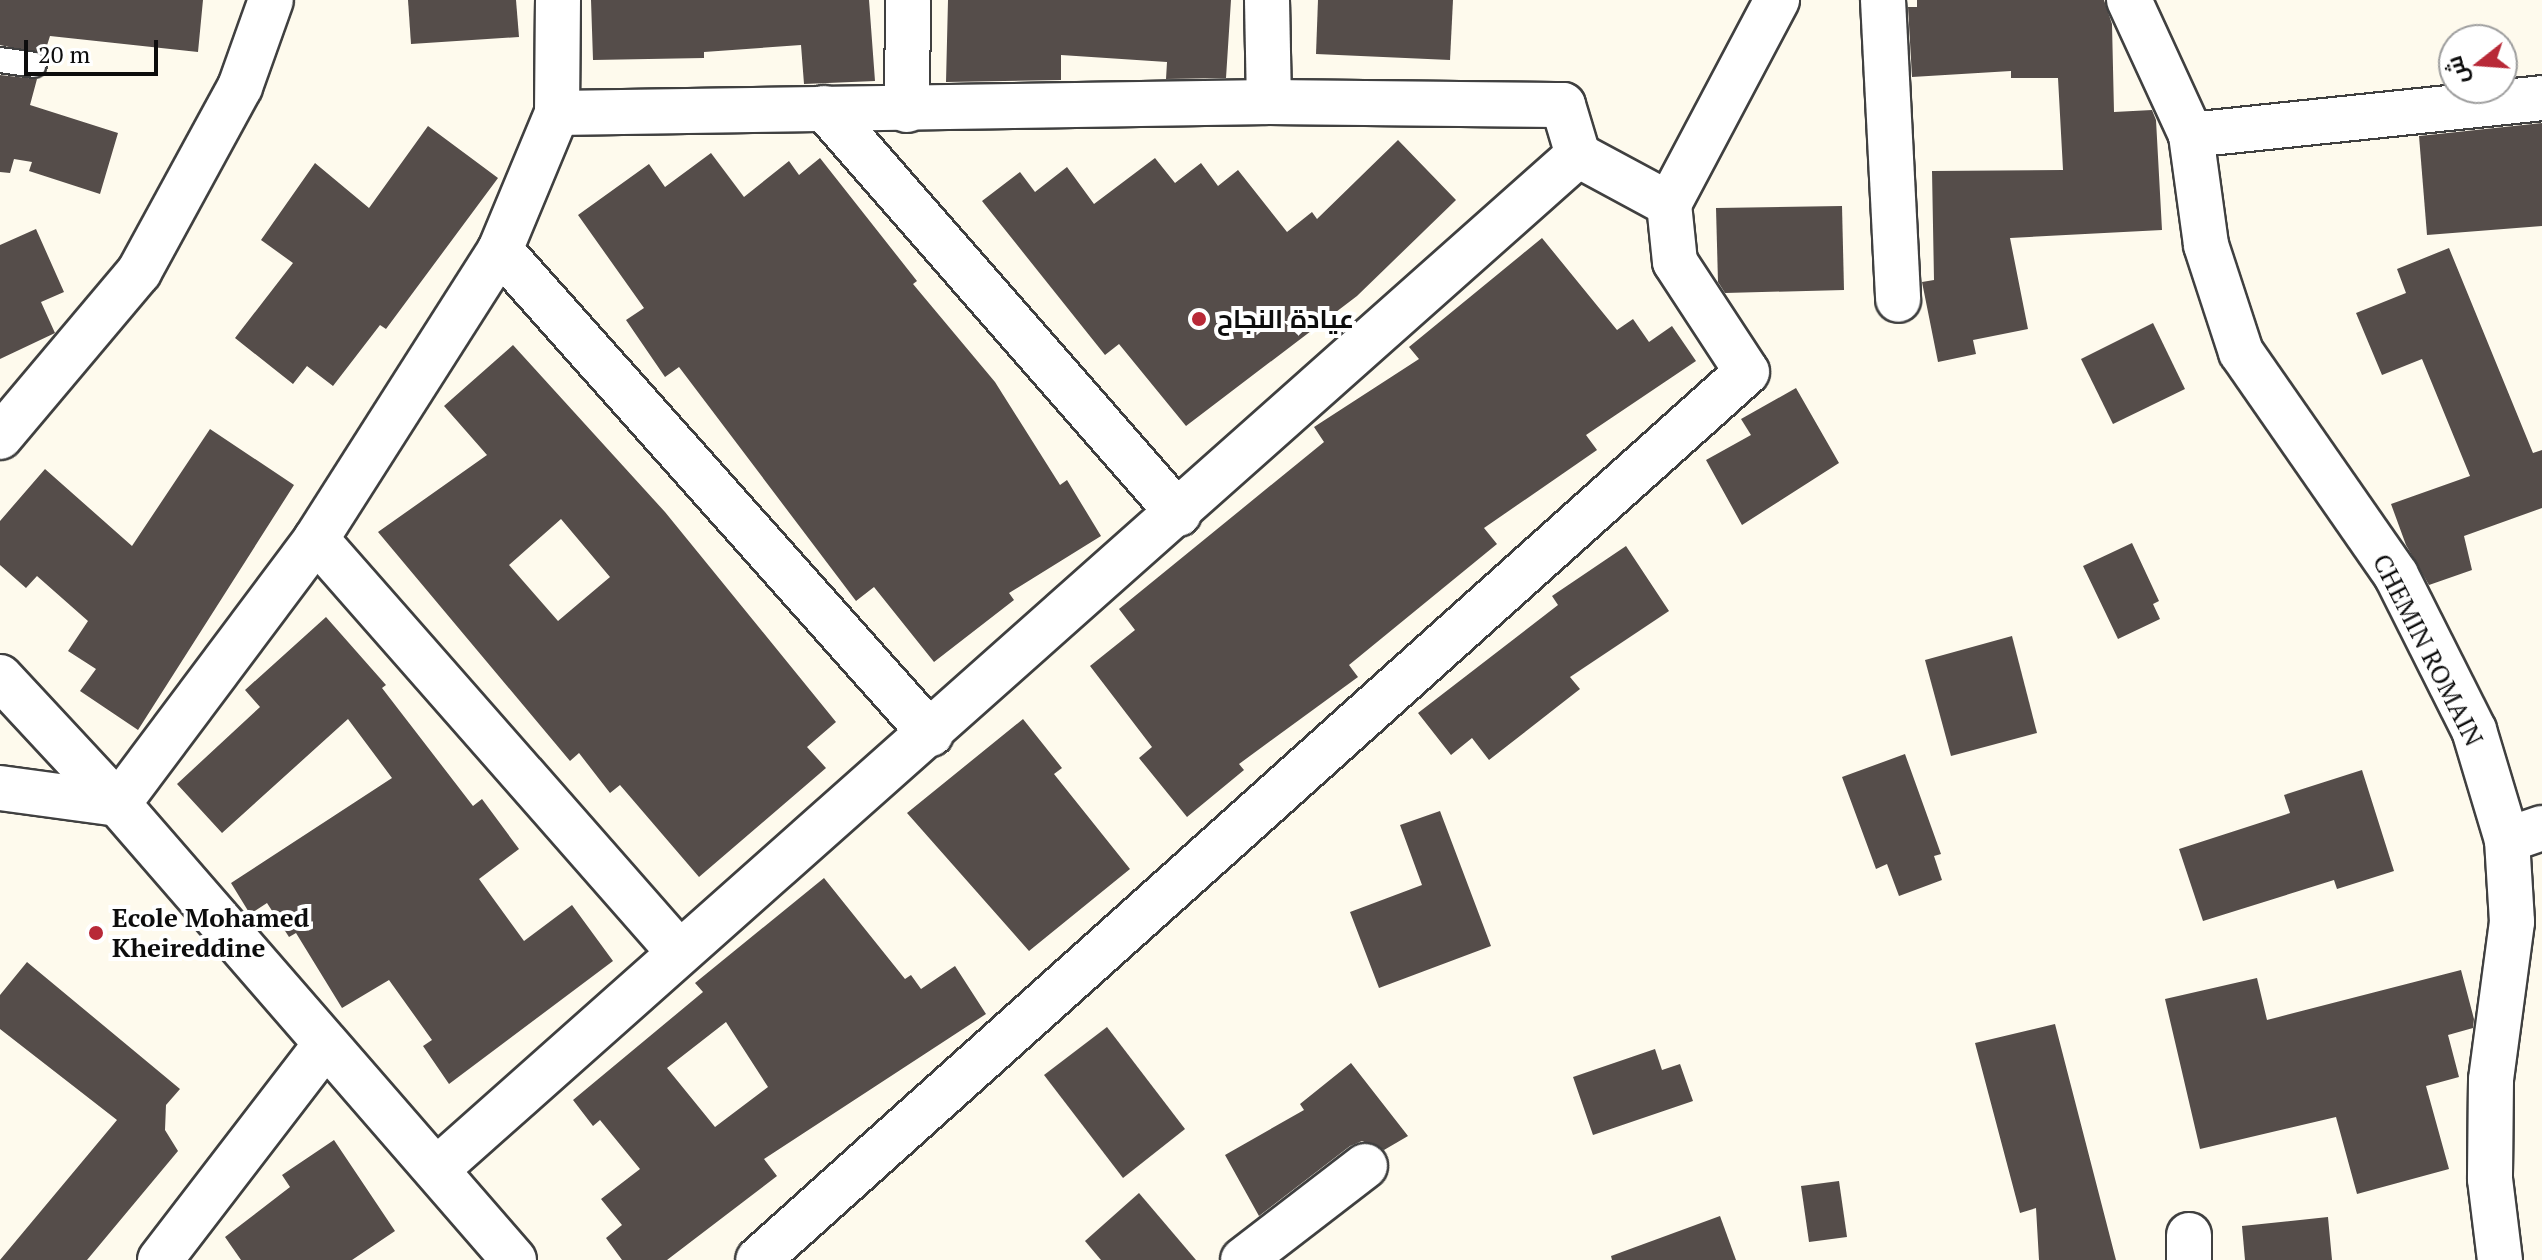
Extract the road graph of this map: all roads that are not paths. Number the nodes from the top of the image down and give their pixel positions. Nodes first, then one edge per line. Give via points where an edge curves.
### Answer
1 (271, 0) edge
2 (558, 0) edge
3 (908, 0) edge
4 (1267, 0) edge
5 (1777, 0) edge
6 (1883, 0) edge
7 (2129, 0) edge
8 (0, 60) edge
9 (34, 65) dead end
10 (2542, 98) edge
11 (1269, 102) junction
12 (824, 108) junction
13 (907, 110) junction
14 (557, 113) junction
15 (2191, 135) junction
16 (1578, 155) junction
17 (1669, 204) junction
18 (500, 250) junction
19 (1898, 300) dead end
20 (0, 437) edge
21 (1179, 514) junction
22 (316, 539) junction
23 (0, 677) edge
24 (931, 734) junction
25 (0, 788) edge
26 (118, 804) junction
27 (2524, 834) edge
28 (678, 951) junction
29 (324, 1046) junction
30 (1365, 1166) dead end
31 (437, 1169) junction
32 (160, 1260) edge
33 (514, 1260) edge
34 (758, 1260) edge
35 (1243, 1260) edge
36 (2500, 1260) edge

1 - 20 street via 240,87 139,272
2 - 14 street
3 - 13 street
4 - 11 street
5 - 17 street
6 - 19 street
7 - 15 street, CHEMIN ROMAIN
8 - 9 lane
10 - 15 street
11 - 13 street
11 - 16 street via 1563,105
12 - 13 street
12 - 14 street
12 - 21 street
14 - 18 street
15 - 27 street, CHEMIN ROMAIN via 2206,245 2241,352 2396,575
16 - 17 street
16 - 21 street
17 - 34 street via 1675,262 1747,372
18 - 22 street
18 - 24 street
21 - 24 street
22 - 26 street
22 - 28 street
23 - 26 street
24 - 28 street
25 - 26 street
26 - 29 street
27 - 36 street, CHEMIN ROMAIN via 2491,1080 2490,1179
28 - 31 street
29 - 31 street
29 - 32 street
30 - 35 street
31 - 33 street

